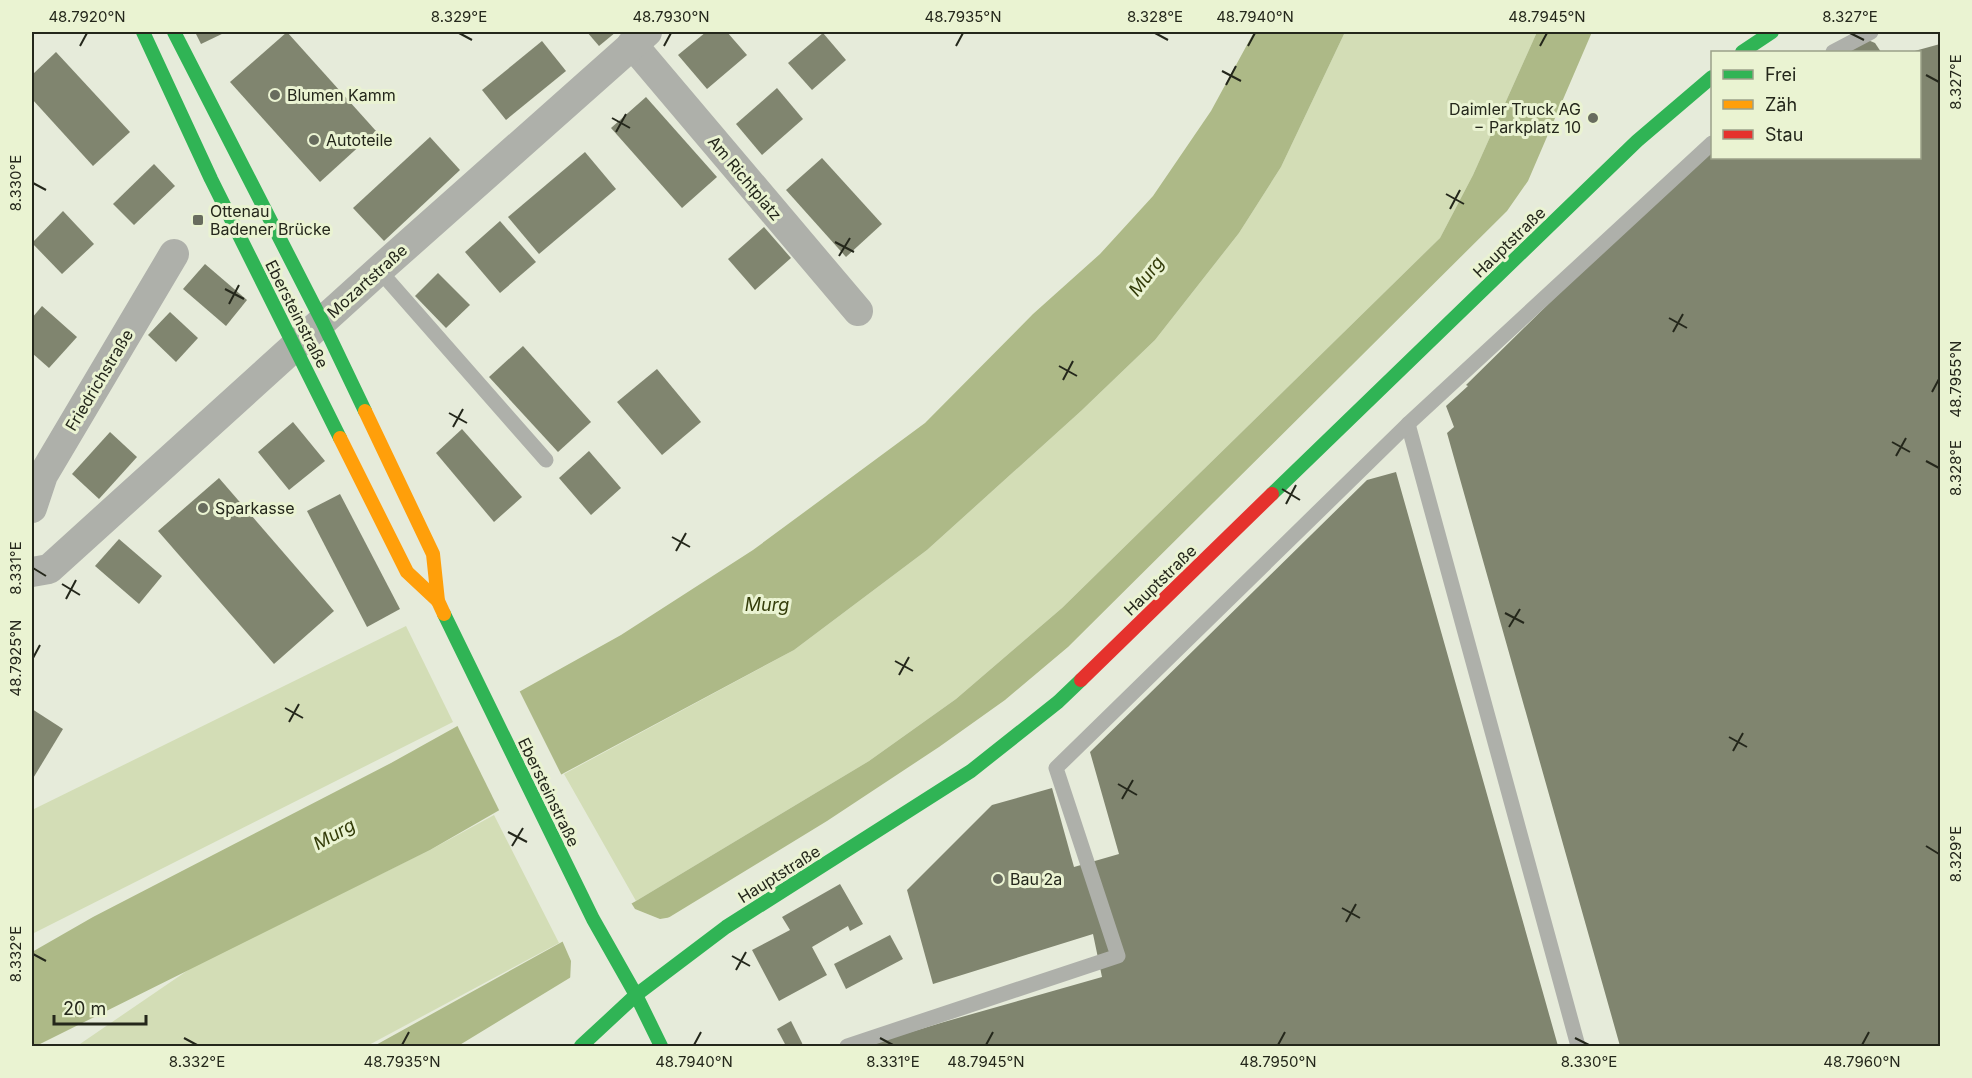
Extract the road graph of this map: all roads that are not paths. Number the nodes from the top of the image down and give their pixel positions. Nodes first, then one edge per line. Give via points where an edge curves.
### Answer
1 (143, 32) edge
2 (174, 32) edge
3 (1772, 32) edge
4 (1871, 32) edge
5 (640, 38) edge
6 (1744, 51) edge
7 (1835, 51) edge
8 (1711, 79) edge
9 (1711, 145) edge
10 (174, 254) dead end
11 (379, 270) junction
12 (858, 311) dead end
13 (322, 321) junction
14 (295, 346) junction
15 (1408, 424) junction
16 (546, 460) dead end
17 (32, 508) edge
18 (32, 572) edge
19 (438, 601) junction
20 (636, 995) junction
21 (581, 1047) edge
22 (661, 1047) edge
23 (847, 1047) edge
24 (1578, 1047) edge

1 - 14 street, Ebersteinstraße
2 - 13 street, Ebersteinstraße
3 - 6 street
4 - 7 lane
5 - 11 street, Mozartstraße
5 - 12 street, Am Richtplatz
8 - 20 street, Hauptstraße via 1637,141 1058,702 971,771 726,927
9 - 15 lane
10 - 17 street, Friedrichstraße via 43,475
11 - 13 street, Mozartstraße
11 - 16 lane
13 - 14 street, Mozartstraße
13 - 19 street, Ebersteinstraße via 433,555
14 - 18 street, Mozartstraße via 49,569
14 - 19 street, Ebersteinstraße via 407,572
15 - 23 lane via 1056,768 1118,956
15 - 24 lane
19 - 20 street, Ebersteinstraße via 593,920
20 - 21 street, Hauptstraße
20 - 22 street, Ebersteinstraße

